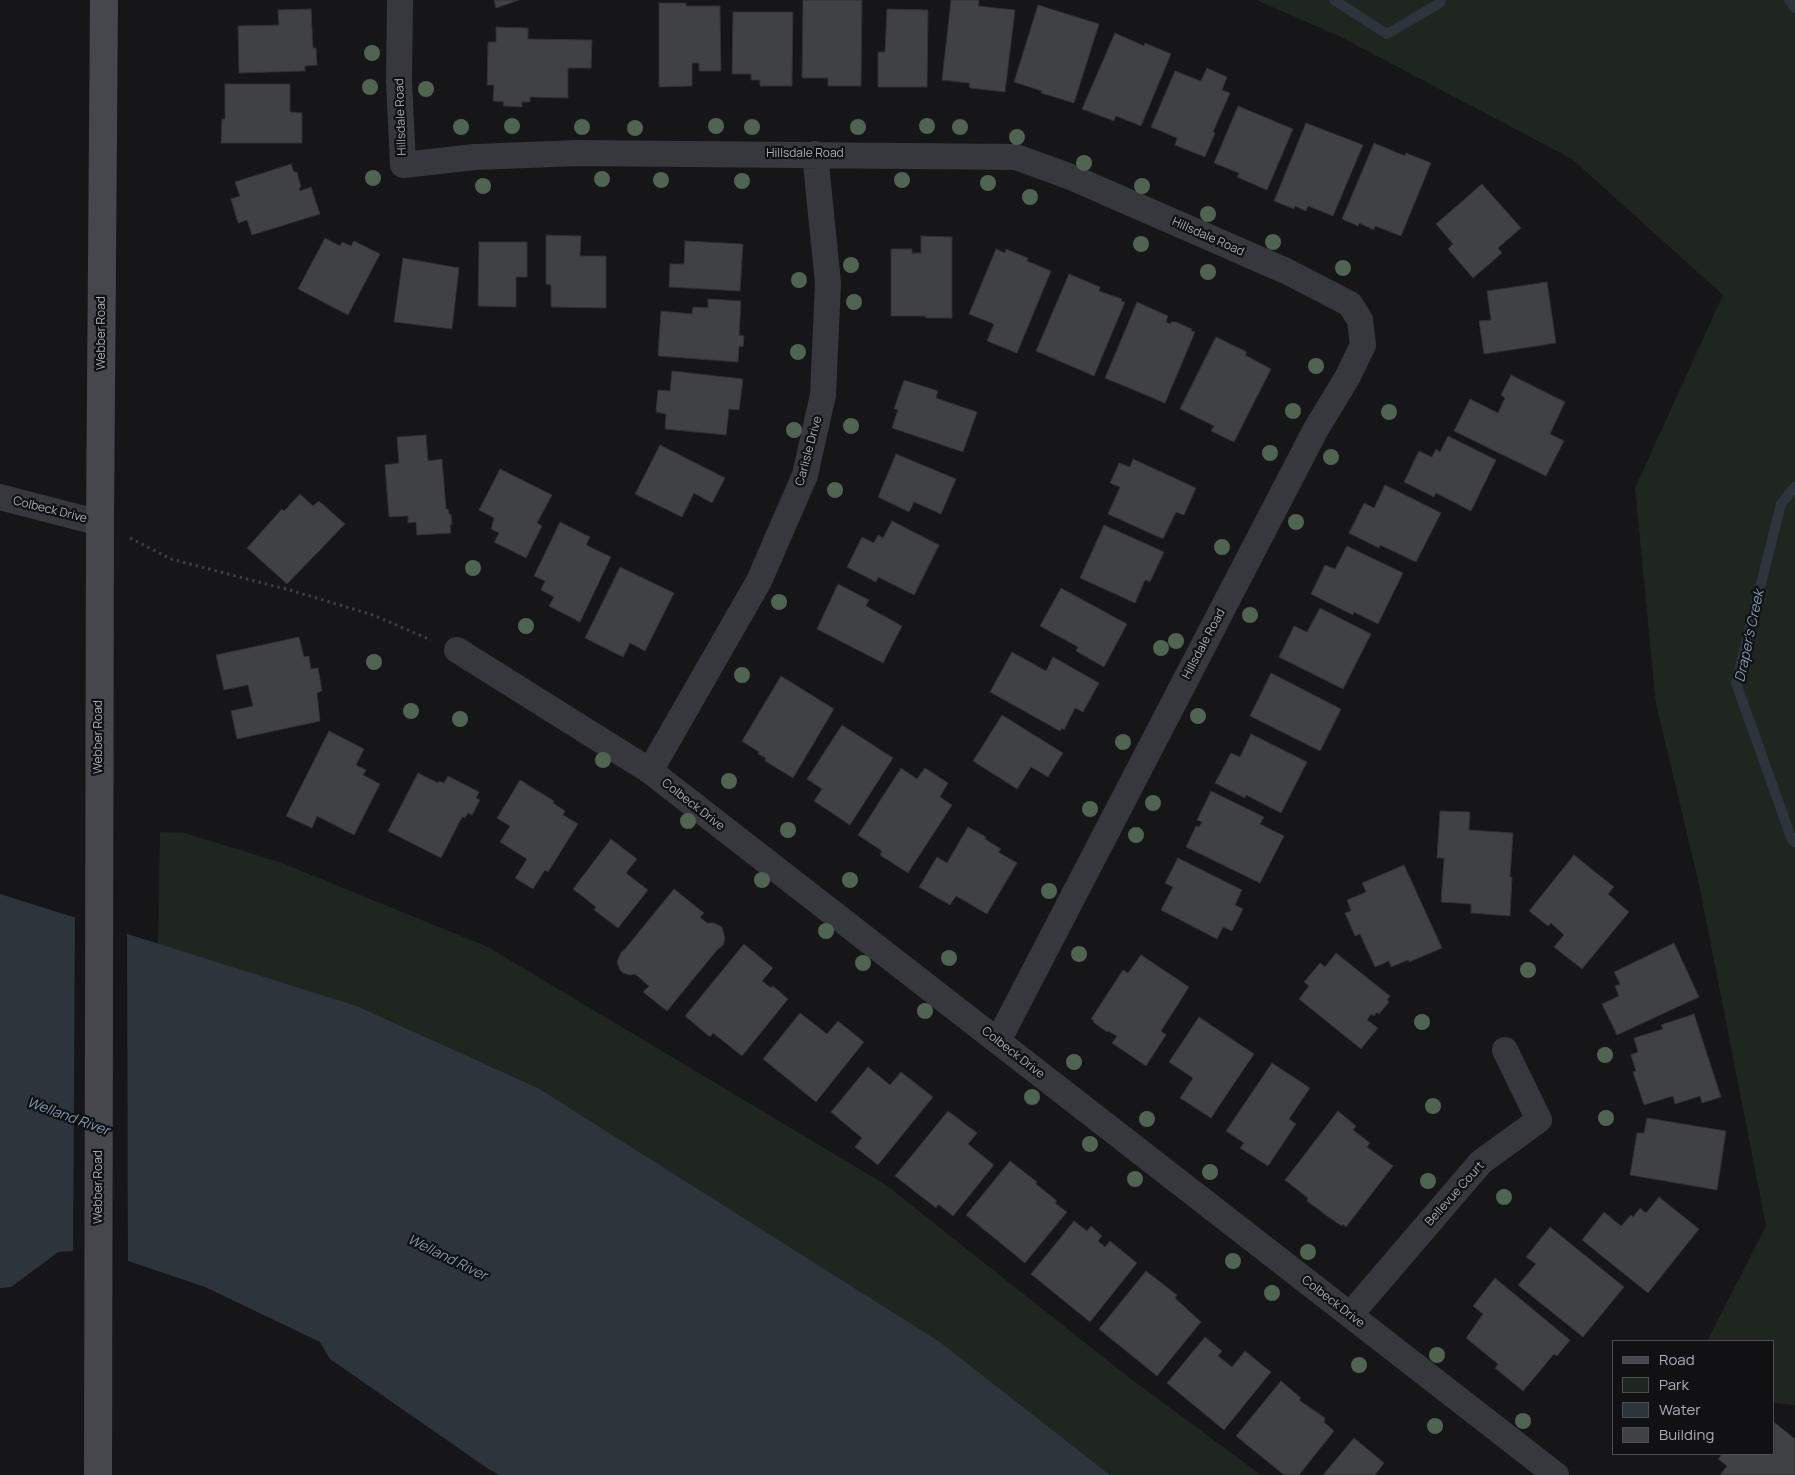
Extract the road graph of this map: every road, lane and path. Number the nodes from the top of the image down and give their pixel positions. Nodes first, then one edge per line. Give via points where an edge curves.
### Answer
1 (104, 0) edge
2 (400, 0) edge
3 (815, 154) junction
4 (0, 497) edge
5 (100, 523) junction
6 (457, 650) joint
7 (650, 771) junction
8 (998, 1041) junction
9 (1505, 1050) dead end
10 (1350, 1315) junction
11 (98, 1475) edge
12 (1556, 1475) edge

1 - 5 main road, Webber Road
2 - 3 street, Hillsdale Road via 403,165 475,157 579,153
3 - 7 street, Carlisle Drive via 828,283 823,396 805,475 759,581
3 - 8 street, Hillsdale Road via 1016,157 1072,176 1286,271 1350,304 1360,320 1363,345 1347,378 1316,429
4 - 5 street, Colbeck Drive
5 - 6 path via 171,560 373,615
5 - 11 main road, Webber Road
6 - 7 street, Colbeck Drive
7 - 8 street, Colbeck Drive
8 - 10 street, Colbeck Drive
9 - 10 street, Bellevue Court via 1540,1120 1481,1162
10 - 12 street, Colbeck Drive

